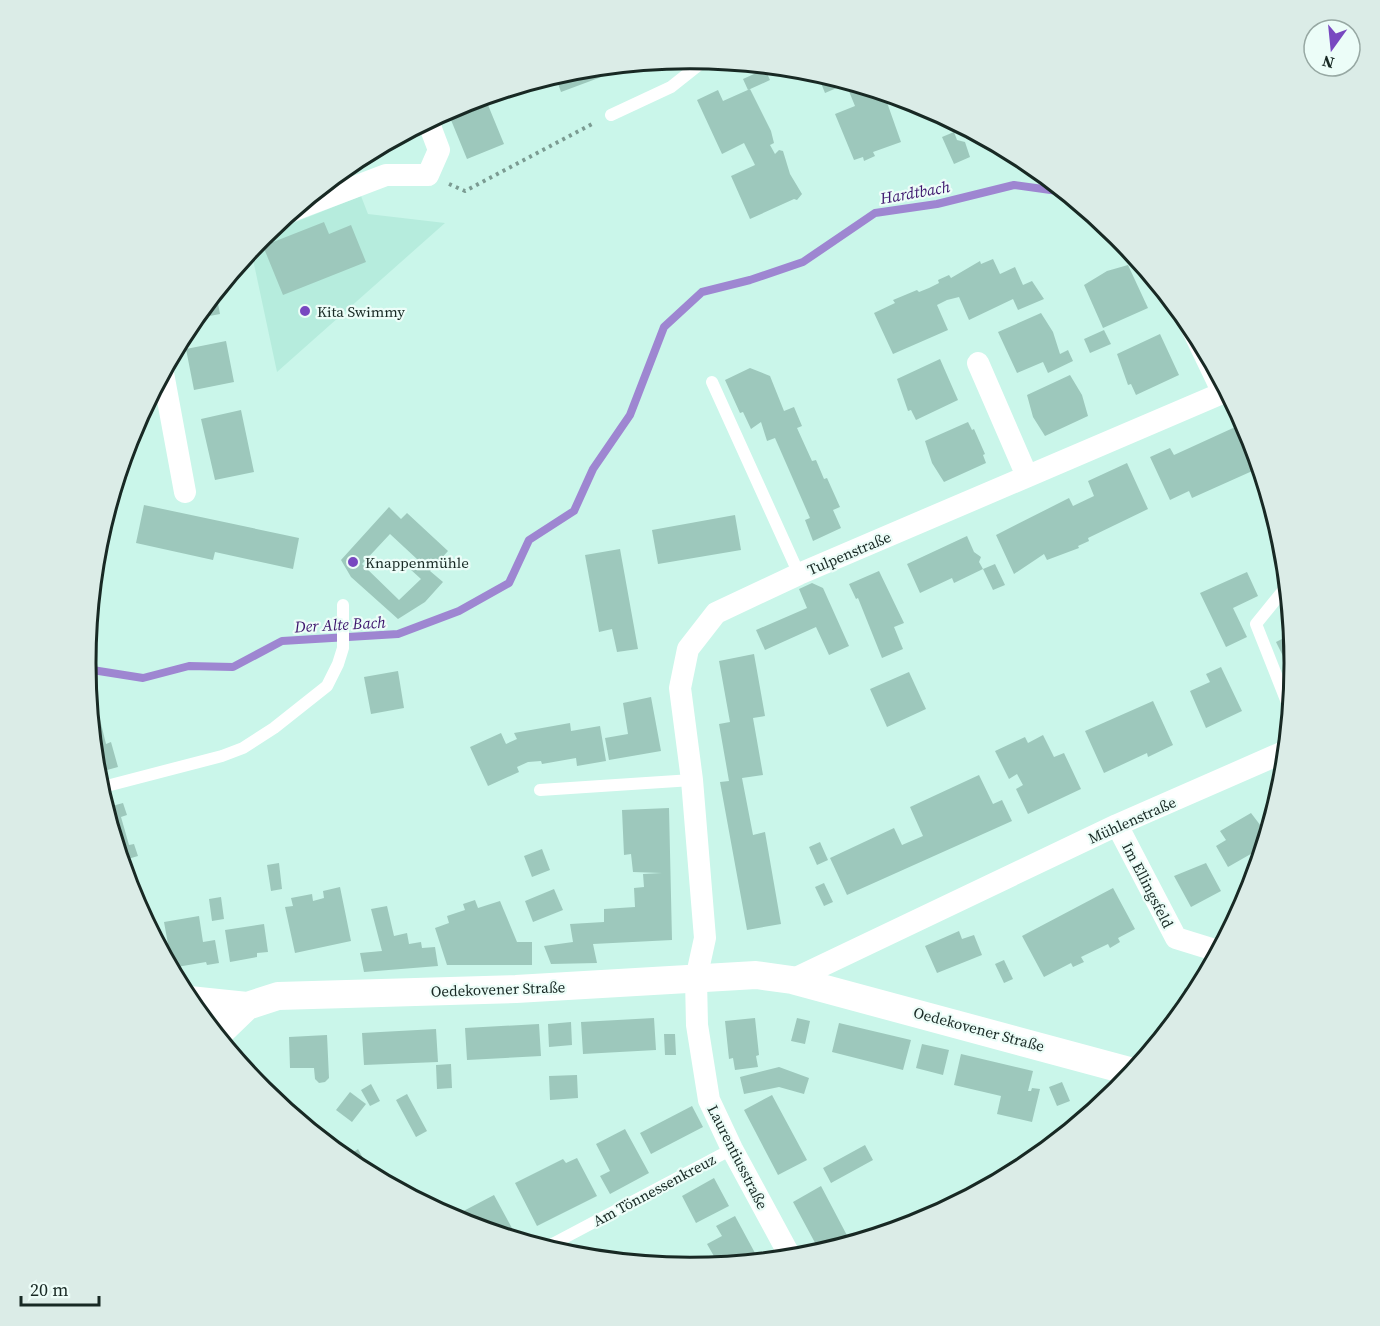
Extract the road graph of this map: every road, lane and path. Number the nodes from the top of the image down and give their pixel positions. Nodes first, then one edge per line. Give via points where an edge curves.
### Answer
1 (694, 69) edge
2 (611, 115) joint
3 (431, 128) edge
4 (428, 176) junction
5 (316, 202) edge
6 (978, 363) dead end
7 (712, 382) dead end
8 (165, 385) edge
9 (1220, 394) edge
10 (1027, 476) junction
11 (184, 492) dead end
12 (799, 574) junction
13 (1280, 594) edge
14 (343, 605) dead end
15 (1283, 693) edge
16 (1277, 755) edge
17 (692, 780) junction
18 (109, 786) edge
19 (540, 790) dead end
20 (1117, 825) junction
21 (1210, 949) edge
22 (696, 979) junction
23 (792, 980) junction
24 (202, 1001) edge
25 (247, 1006) junction
26 (223, 1030) edge
27 (1124, 1069) edge
28 (732, 1149) junction
29 (557, 1242) edge
30 (786, 1249) edge

1 - 2 lane via 671,87
2 - 4 path via 465,191
3 - 4 street via 439,150
4 - 5 street via 386,175
6 - 10 street
7 - 12 lane, Tulpenstraße
8 - 11 street
9 - 10 street, Tulpenstraße
10 - 12 street, Tulpenstraße
12 - 17 street, Laurentiusstraße via 716,613 688,649 680,688
13 - 15 lane via 1256,624
14 - 18 lane via 343,648 327,686 274,728 222,756
16 - 20 street, Mühlenstraße
17 - 19 lane
17 - 22 street, Laurentiusstraße via 705,938
20 - 21 street, Im Ellingsfeld via 1176,938
20 - 23 street, Mühlenstraße
22 - 23 street, Oedekovener Straße via 756,975
22 - 25 street, Oedekovener Straße via 278,996
22 - 28 street, Laurentiusstraße via 697,1025 709,1100
23 - 27 street, Oedekovener Straße
24 - 25 street
25 - 26 street, Oedekovener Straße
28 - 29 lane, Am Tönnessenkreuz
28 - 30 street, Laurentiusstraße

